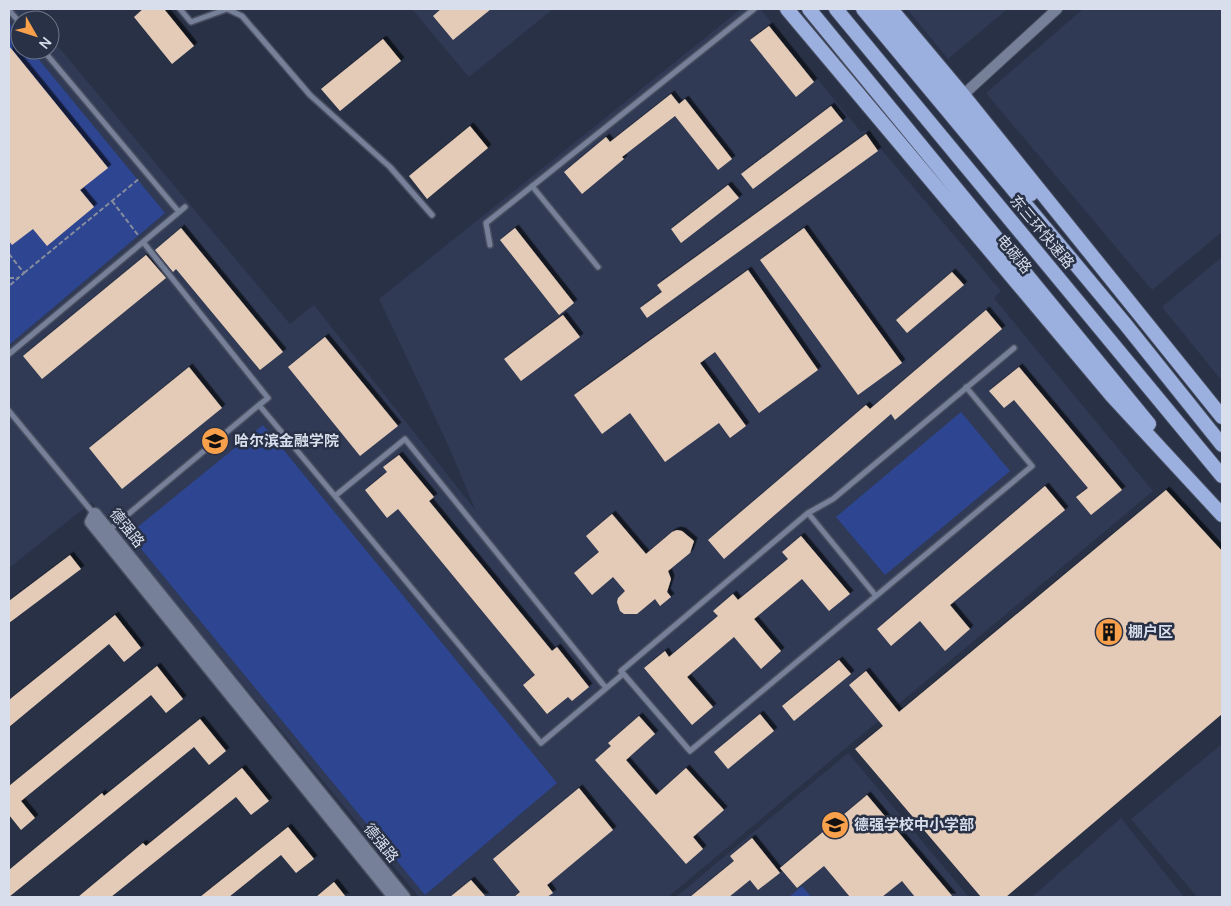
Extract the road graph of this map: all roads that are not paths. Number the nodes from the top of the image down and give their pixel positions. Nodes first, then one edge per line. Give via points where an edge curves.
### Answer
1 (180, 9) edge
2 (754, 9) edge
3 (787, 9) edge
4 (809, 9) edge
5 (836, 9) edge
6 (863, 9) edge
7 (878, 9) edge
8 (891, 9) edge
9 (1057, 9) edge
10 (50, 60) edge
11 (963, 95) junction
12 (532, 186) junction
13 (185, 207) dead end
14 (179, 212) junction
15 (432, 215) dead end
16 (143, 242) junction
17 (490, 245) dead end
18 (598, 267) dead end
19 (1153, 330) junction
20 (1014, 348) dead end
21 (9, 354) edge
22 (966, 387) junction
23 (260, 405) junction
24 (9, 411) edge
25 (1222, 417) edge
26 (1222, 445) edge
27 (1222, 476) edge
28 (335, 496) junction
29 (1222, 511) edge
30 (808, 513) junction
31 (95, 514) junction
32 (1222, 515) edge
33 (108, 531) junction
34 (876, 596) junction
35 (623, 674) junction
36 (606, 688) junction
37 (394, 897) edge
38 (404, 897) edge

1 - 15 lane via 191,22 227,9 242,16 310,95 390,167
2 - 12 lane
3 - 32 highway, 电碳路 via 1112,396
4 - 29 highway
5 - 27 highway, 东三环快速路
6 - 26 highway, 东三环快速路
7 - 19 highway via 1101,277
8 - 11 highway
9 - 11 street
10 - 14 lane
11 - 19 highway
12 - 17 lane via 486,223
12 - 18 lane
13 - 14 lane
14 - 16 lane
16 - 21 lane
16 - 23 lane via 268,398
19 - 25 highway
20 - 22 lane
22 - 30 lane via 833,499
22 - 34 lane via 1032,466
23 - 28 lane
23 - 33 lane
24 - 31 lane
28 - 36 lane via 541,743
28 - 36 lane via 405,439
30 - 34 lane
30 - 35 lane via 620,671
31 - 33 street, 德强路
31 - 37 street, 德强路 via 91,522
33 - 38 street, 德强路
34 - 35 lane via 690,751
35 - 36 lane

